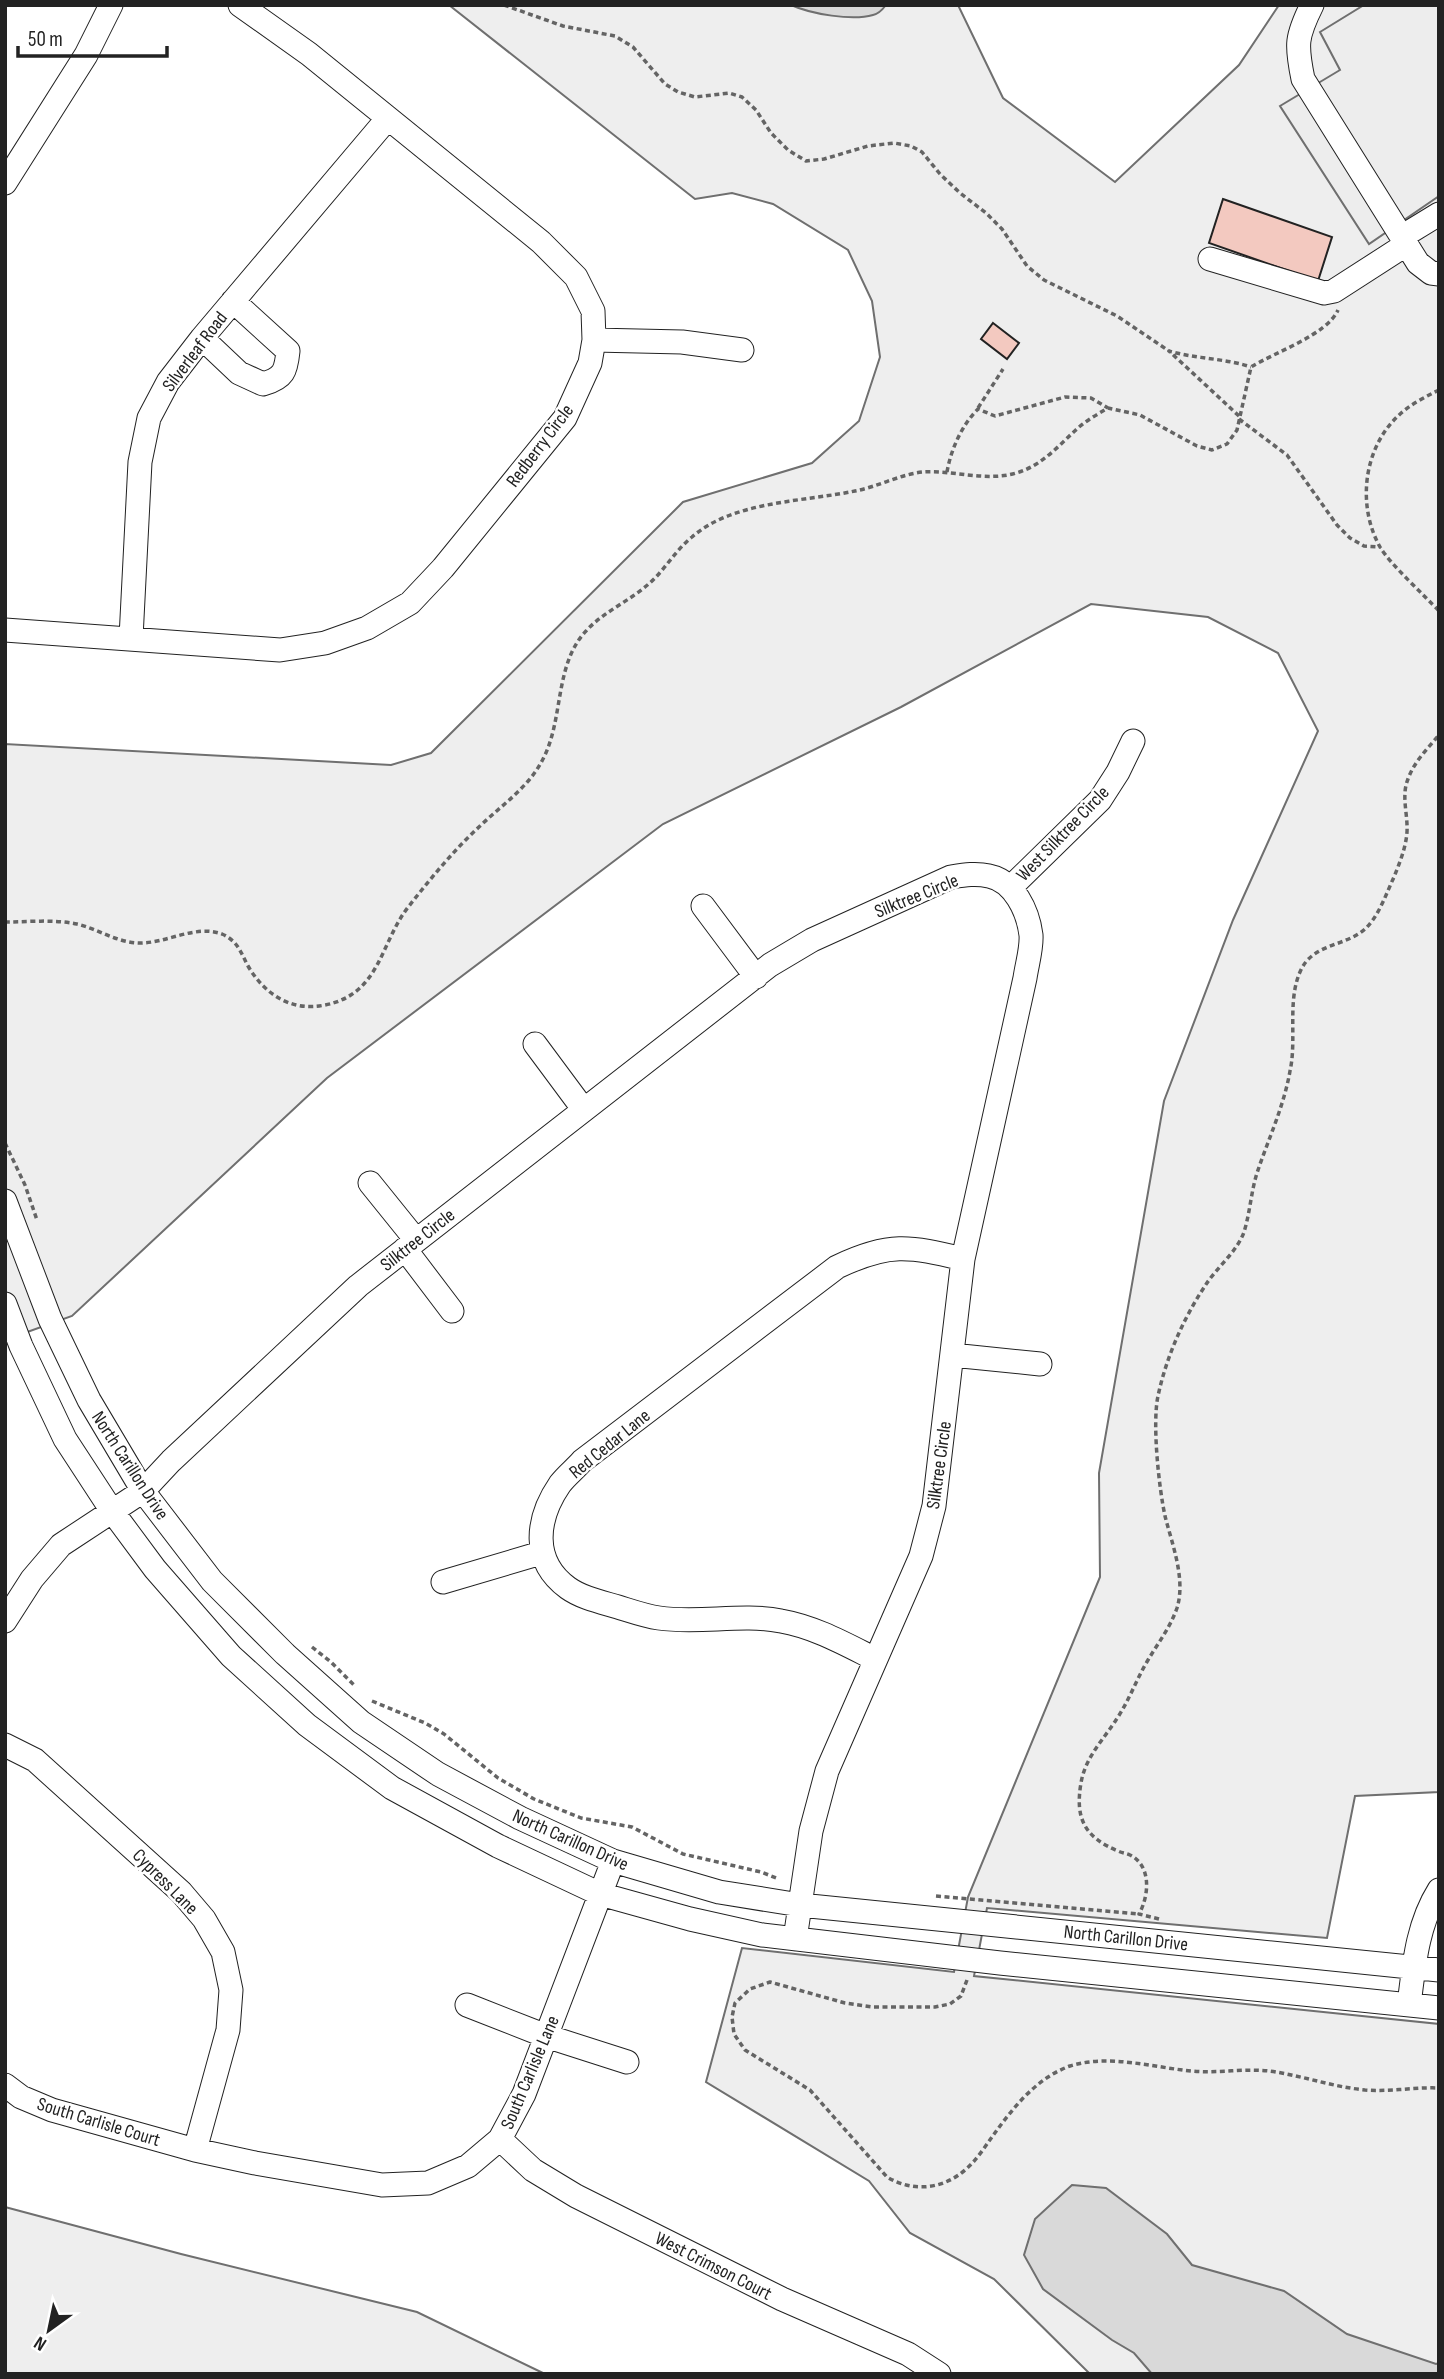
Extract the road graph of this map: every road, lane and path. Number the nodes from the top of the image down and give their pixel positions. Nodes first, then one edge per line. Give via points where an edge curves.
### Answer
1 (111, 5) edge
2 (240, 5) edge
3 (503, 5) edge
4 (530, 5) edge
5 (1312, 5) edge
6 (528, 13) junction
7 (388, 118) junction
8 (5, 183) edge
9 (1439, 214) edge
10 (1405, 240) junction
11 (1210, 258) dead end
12 (1439, 274) edge
13 (1350, 281) junction
14 (233, 301) junction
15 (202, 338) junction
16 (594, 340) junction
17 (742, 350) dead end
18 (1169, 351) junction
19 (1251, 367) junction
20 (1003, 369) dead end
21 (1439, 390) edge
22 (1108, 408) junction
23 (977, 410) junction
24 (1239, 417) junction
25 (947, 472) junction
26 (1381, 547) junction
27 (1439, 611) edge
28 (5, 630) edge
29 (131, 638) junction
30 (1439, 735) edge
31 (1133, 741) dead end
32 (1010, 888) junction
33 (703, 906) dead end
34 (5, 922) edge
35 (756, 976) junction
36 (535, 1044) dead end
37 (584, 1110) junction
38 (5, 1143) edge
39 (370, 1183) dead end
40 (5, 1201) edge
41 (39, 1225) dead end
42 (411, 1245) junction
43 (963, 1259) junction
44 (5, 1304) edge
45 (452, 1311) dead end
46 (952, 1355) junction
47 (1040, 1363) dead end
48 (143, 1491) junction
49 (112, 1511) junction
50 (541, 1553) junction
51 (443, 1582) dead end
52 (5, 1621) edge
53 (311, 1646) dead end
54 (875, 1659) junction
55 (359, 1691) dead end
56 (365, 1696) dead end
57 (5, 1745) edge
58 (613, 1861) junction
59 (783, 1881) dead end
60 (1439, 1890) edge
61 (600, 1894) junction
62 (925, 1895) dead end
63 (800, 1905) junction
64 (1139, 1914) junction
65 (1160, 1919) dead end
66 (795, 1939) junction
67 (1413, 1967) junction
68 (1439, 1970) edge
69 (968, 1971) dead end
70 (467, 2005) dead end
71 (1409, 2005) junction
72 (1439, 2008) edge
73 (546, 2036) junction
74 (627, 2062) dead end
75 (5, 2085) edge
76 (1439, 2088) edge
77 (500, 2139) junction
78 (195, 2150) junction
79 (939, 2374) edge

1 - 8 street via 86,55
2 - 7 street, Redberry Circle
3 - 6 path
4 - 6 path
5 - 10 street via 1299,31 1297,52 1303,79
6 - 18 path via 563,26 615,36 633,47 665,85 678,92 695,97 729,93 742,97 788,150 806,161 868,146 911,146 1002,229 1027,266 1044,281 1117,316
7 - 14 street, Silverleaf Road
7 - 16 street, Redberry Circle via 541,242 576,277 593,311
9 - 10 street
10 - 12 street via 1418,263
10 - 13 street
11 - 13 street via 1324,293
13 - 19 path via 1336,316 1322,329
14 - 15 street, Silverleaf Road
14 - 15 street via 288,351 286,370 275,381 263,384 239,373
15 - 29 street, Silverleaf Road via 168,382 149,418 140,462
16 - 17 street via 682,342
16 - 29 street, Redberry Circle via 590,363 565,418 410,603 367,628 325,643 280,650
18 - 19 path
18 - 24 path
19 - 24 path
20 - 23 path
21 - 26 path via 1397,417 1367,470 1371,527
22 - 23 path via 1091,398 1065,397 995,416
22 - 24 path via 1140,415 1212,450 1227,444
22 - 25 path via 1080,426 1044,460 1019,473 996,477
23 - 25 path via 949,459
24 - 26 path via 1287,455 1350,538 1364,546
25 - 34 path via 919,472 857,491 748,510 718,518 692,536 653,580 582,635 569,659 552,738 531,779 452,853 405,910 368,982 350,995 327,1005 285,1003 266,990 240,948 217,932 138,943 78,925
26 - 27 path
28 - 29 street, Redberry Circle
30 - 64 path via 1408,780 1402,855 1377,915 1356,936 1317,951 1300,970 1290,1074 1243,1233 1192,1308 1175,1342 1157,1399 1155,1428 1164,1512 1179,1574 1178,1605 1117,1719 1094,1751 1081,1778 1077,1807 1087,1831 1142,1865 1147,1884
31 - 32 street, West Silktree Circle via 1100,800
32 - 35 street, Silktree Circle via 992,876 951,877 812,940
32 - 43 street, Silktree Circle via 1027,916 1031,937
33 - 35 street
35 - 37 street, Silktree Circle
36 - 37 street
37 - 42 street, Silktree Circle
38 - 41 path
39 - 42 street
40 - 48 street, North Carillon Drive via 50,1319 89,1400
42 - 45 street
42 - 48 street, Silktree Circle via 358,1286
43 - 46 street, Silktree Circle
43 - 50 street, Red Cedar Lane via 915,1248 896,1249 837,1267 582,1461 560,1484 545,1515
44 - 49 street, North Carillon Drive via 65,1439
46 - 47 street
46 - 54 street, Silktree Circle via 934,1506 921,1556
48 - 49 street, Silktree Circle
48 - 58 street, North Carillon Drive via 212,1581 361,1723 438,1774
49 - 52 street, Silktree Circle via 61,1545
49 - 61 street, North Carillon Drive via 155,1569 231,1656 307,1725 392,1788 498,1846
50 - 51 street
50 - 54 street via 552,1573 589,1599 657,1618 781,1621 822,1632
53 - 55 path
54 - 63 street, Silktree Circle via 827,1771 811,1831
56 - 59 path via 444,1734 498,1778 534,1799 581,1818 632,1827 683,1854
57 - 78 street, Cypress Lane via 36,1760 181,1892 223,1952 231,1990 228,2030
58 - 61 street, South Carlisle Lane
58 - 63 street, North Carillon Drive via 719,1892
60 - 67 street via 1429,1906
61 - 66 street, North Carillon Drive via 690,1919
61 - 73 street, South Carlisle Lane
62 - 64 path
63 - 66 street, Silktree Circle
63 - 67 street, North Carillon Drive
64 - 65 path
66 - 71 street, North Carillon Drive
67 - 68 street, North Carillon Drive
67 - 71 street
69 - 76 path via 961,1996 934,2007 845,2003 770,1982 750,1989 735,2003 734,2034 745,2050 810,2090 887,2177 921,2188 965,2171 1027,2095 1043,2081 1084,2062 1217,2073 1275,2071 1339,2087 1386,2092
70 - 73 street
71 - 72 street, North Carillon Drive
73 - 74 street
73 - 77 street, South Carlisle Lane via 524,2094
75 - 78 street, South Carlisle Court via 52,2110
77 - 78 street, South Carlisle Lane via 468,2166 428,2183 382,2185
77 - 79 street, West Crimson Court via 533,2170 576,2196 782,2299 908,2354

